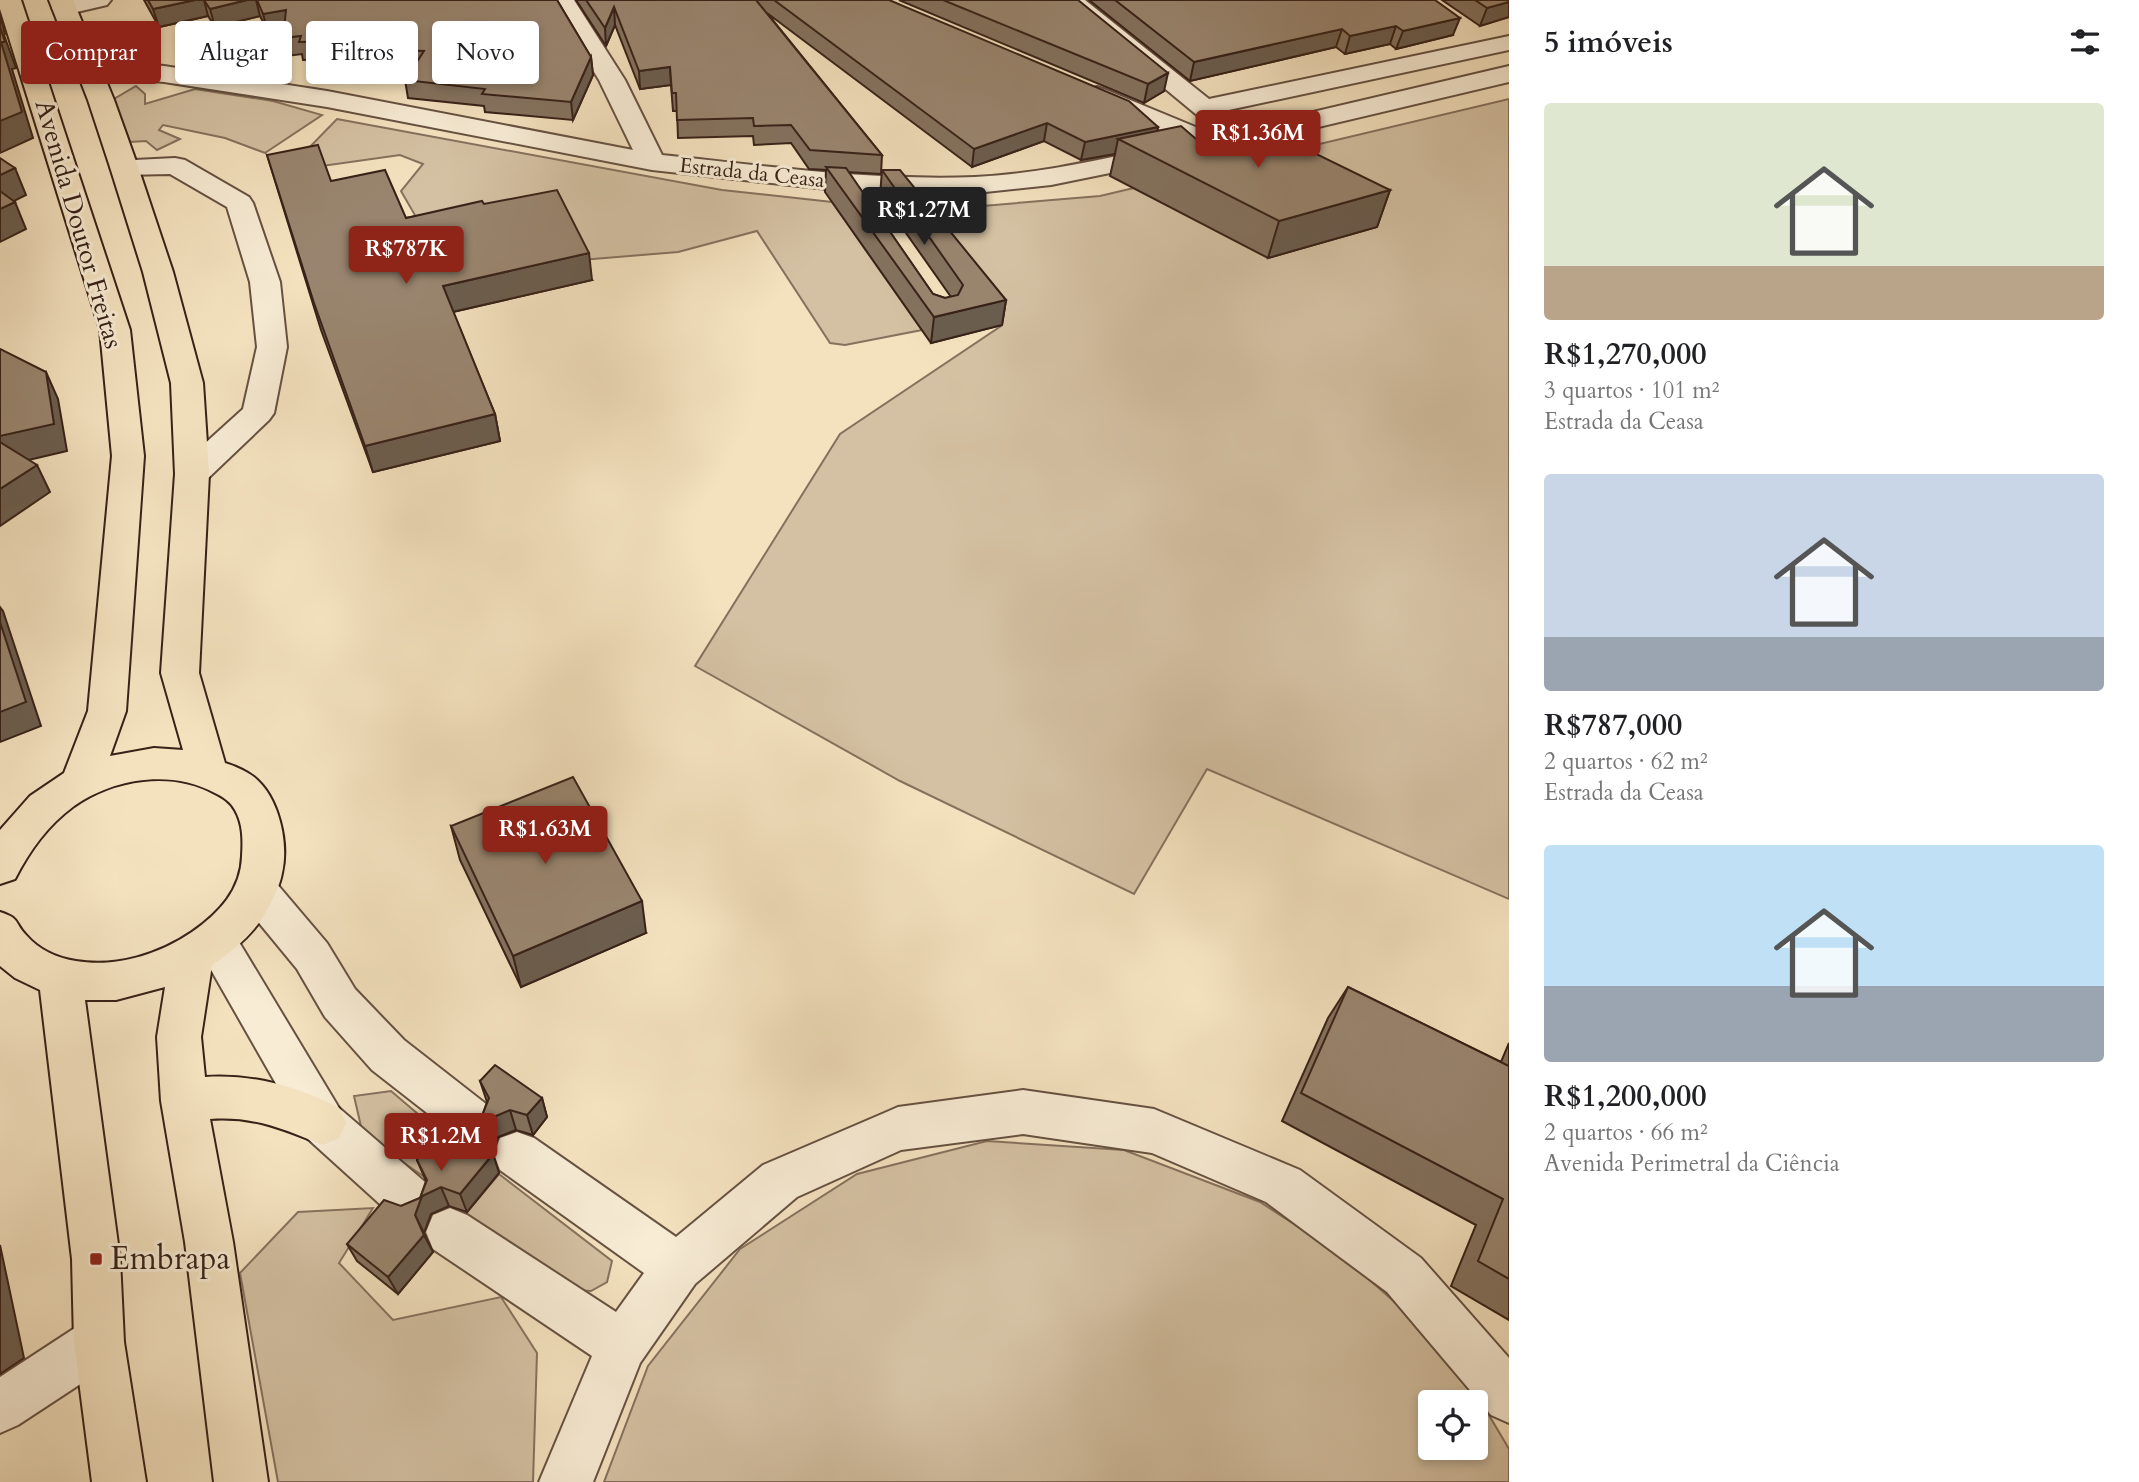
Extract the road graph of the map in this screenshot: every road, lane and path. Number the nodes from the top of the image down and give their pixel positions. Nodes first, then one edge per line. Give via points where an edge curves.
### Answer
1 (9, 0) edge
2 (99, 0) edge
3 (562, 0) edge
4 (1070, 0) edge
5 (62, 4) edge
6 (69, 21) edge
7 (1461, 27) edge
8 (12, 43) edge
9 (1503, 50) edge
10 (161, 73) edge
11 (1509, 74) edge
12 (38, 84) edge
13 (93, 84) edge
14 (1072, 85) edge
15 (1204, 108) junction
16 (1241, 138) junction
17 (1213, 144) junction
18 (652, 162) junction
19 (124, 167) junction
20 (855, 184) junction
21 (876, 214) edge
22 (192, 474) junction
23 (208, 771) junction
24 (80, 783) junction
25 (0, 867) edge
26 (256, 889) junction
27 (0, 930) edge
28 (203, 948) junction
29 (61, 980) junction
30 (184, 1101) junction
31 (470, 1119) edge
32 (323, 1123) junction
33 (517, 1154) dead end
34 (409, 1199) edge
35 (450, 1231) dead end
36 (678, 1268) junction
37 (99, 1342) junction
38 (622, 1346) junction
39 (1509, 1397) edge
40 (0, 1407) edge
41 (119, 1482) edge
42 (241, 1482) edge
43 (566, 1482) edge

1 - 8 main road, Avenida Doutor Freitas
2 - 5 street
3 - 18 street via 612,80
4 - 15 street
5 - 6 main road, Avenida Doutor Freitas
7 - 9 street
9 - 15 street
10 - 18 street, Estrada da Ceasa via 249,85
11 - 16 street, Estrada da Ceasa
12 - 24 main road, Avenida Doutor Freitas via 115,330 128,456 107,711
13 - 19 main road, Avenida Doutor Freitas
14 - 17 street
15 - 16 street
16 - 17 street, Estrada da Ceasa
17 - 20 street, Estrada da Ceasa via 1051,177 976,185
18 - 20 street, Estrada da Ceasa
19 - 22 main road, Avenida Doutor Freitas via 187,383
19 - 22 street via 175,166 239,203 265,282 272,347 258,413
20 - 21 street
22 - 23 main road, Avenida Doutor Freitas via 180,673
23 - 24 main road via 168,763 124,768
23 - 26 main road via 240,788 260,817 266,852
24 - 25 main road via 44,807 15,838
26 - 28 main road via 239,916
26 - 31 street via 312,956 340,1003 372,1038
27 - 29 main road via 2,939 26,964
28 - 29 main road via 149,975 104,984
28 - 30 main road via 179,1037
28 - 32 street
29 - 37 main road via 96,1259
30 - 32 main road via 241,1096 271,1101
30 - 42 main road via 209,1242
32 - 34 street
33 - 36 street
35 - 38 street
36 - 38 street
36 - 39 street via 780,1181 898,1129 1023,1112 1154,1131 1283,1186 1404,1275
37 - 40 street
37 - 41 main road
38 - 43 street

